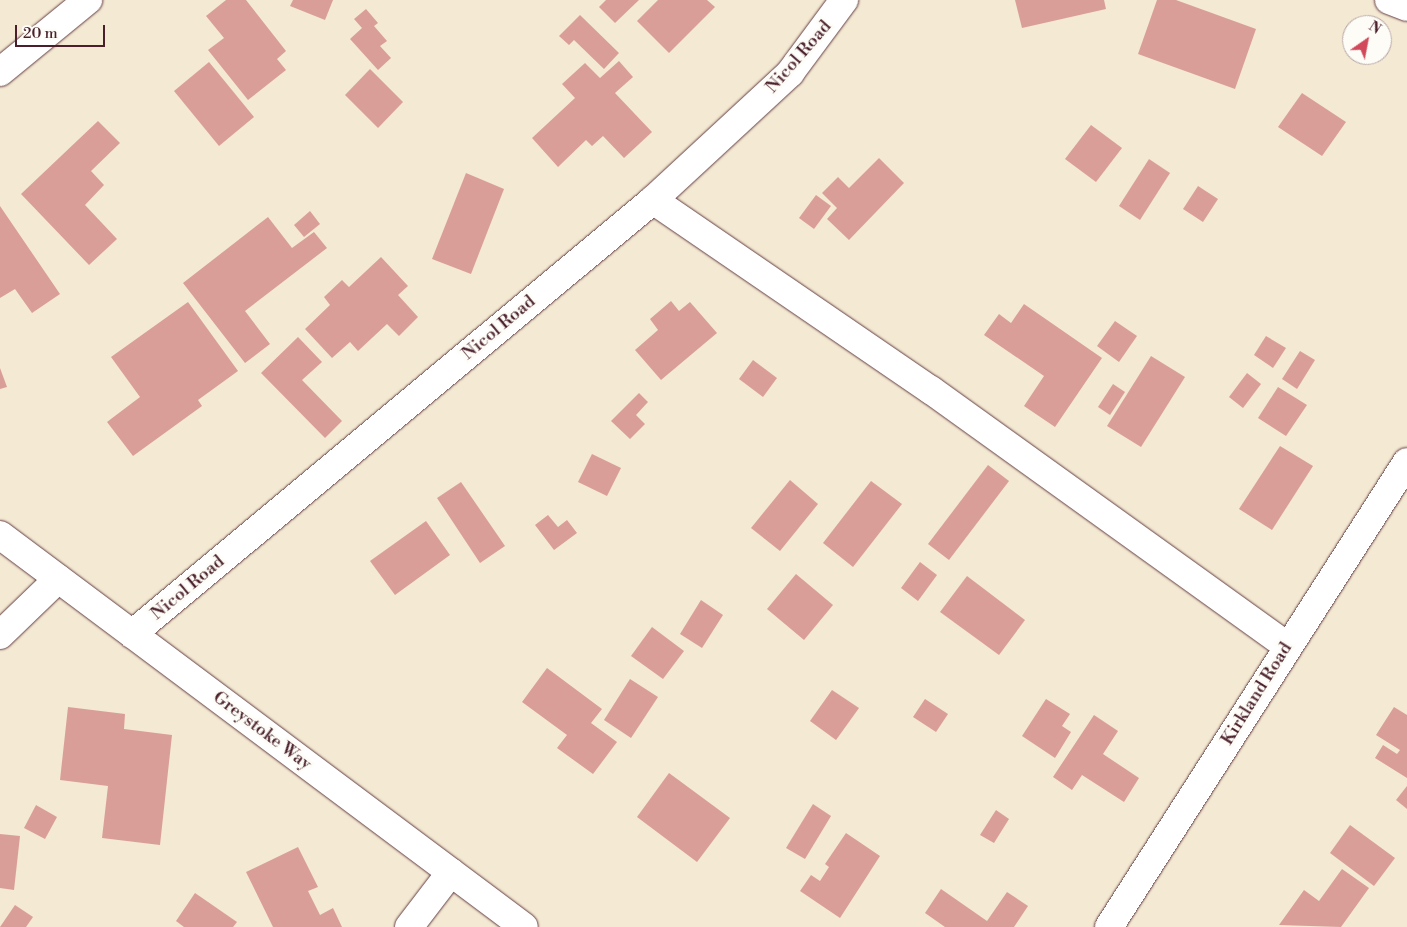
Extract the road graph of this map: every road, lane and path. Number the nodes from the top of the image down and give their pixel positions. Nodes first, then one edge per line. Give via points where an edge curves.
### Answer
1 (88, 0) edge
2 (844, 0) edge
3 (1389, 0) edge
4 (1407, 7) edge
5 (0, 72) edge
6 (653, 200) junction
7 (1407, 462) edge
8 (0, 535) edge
9 (58, 579) junction
10 (132, 634) junction
11 (0, 635) edge
12 (1287, 646) junction
13 (451, 872) junction
14 (408, 927) edge
15 (524, 927) edge
16 (1109, 927) edge

1 - 5 street
2 - 6 street, Nicol Road via 790,72
3 - 4 street
6 - 10 street, Nicol Road
6 - 12 street via 931,390
7 - 12 street, Kirkland Road
8 - 9 street, Greystoke Way
9 - 10 street, Greystoke Way
9 - 11 street
10 - 13 street, Greystoke Way
12 - 16 street, Kirkland Road
13 - 14 street
13 - 15 street, Greystoke Way

